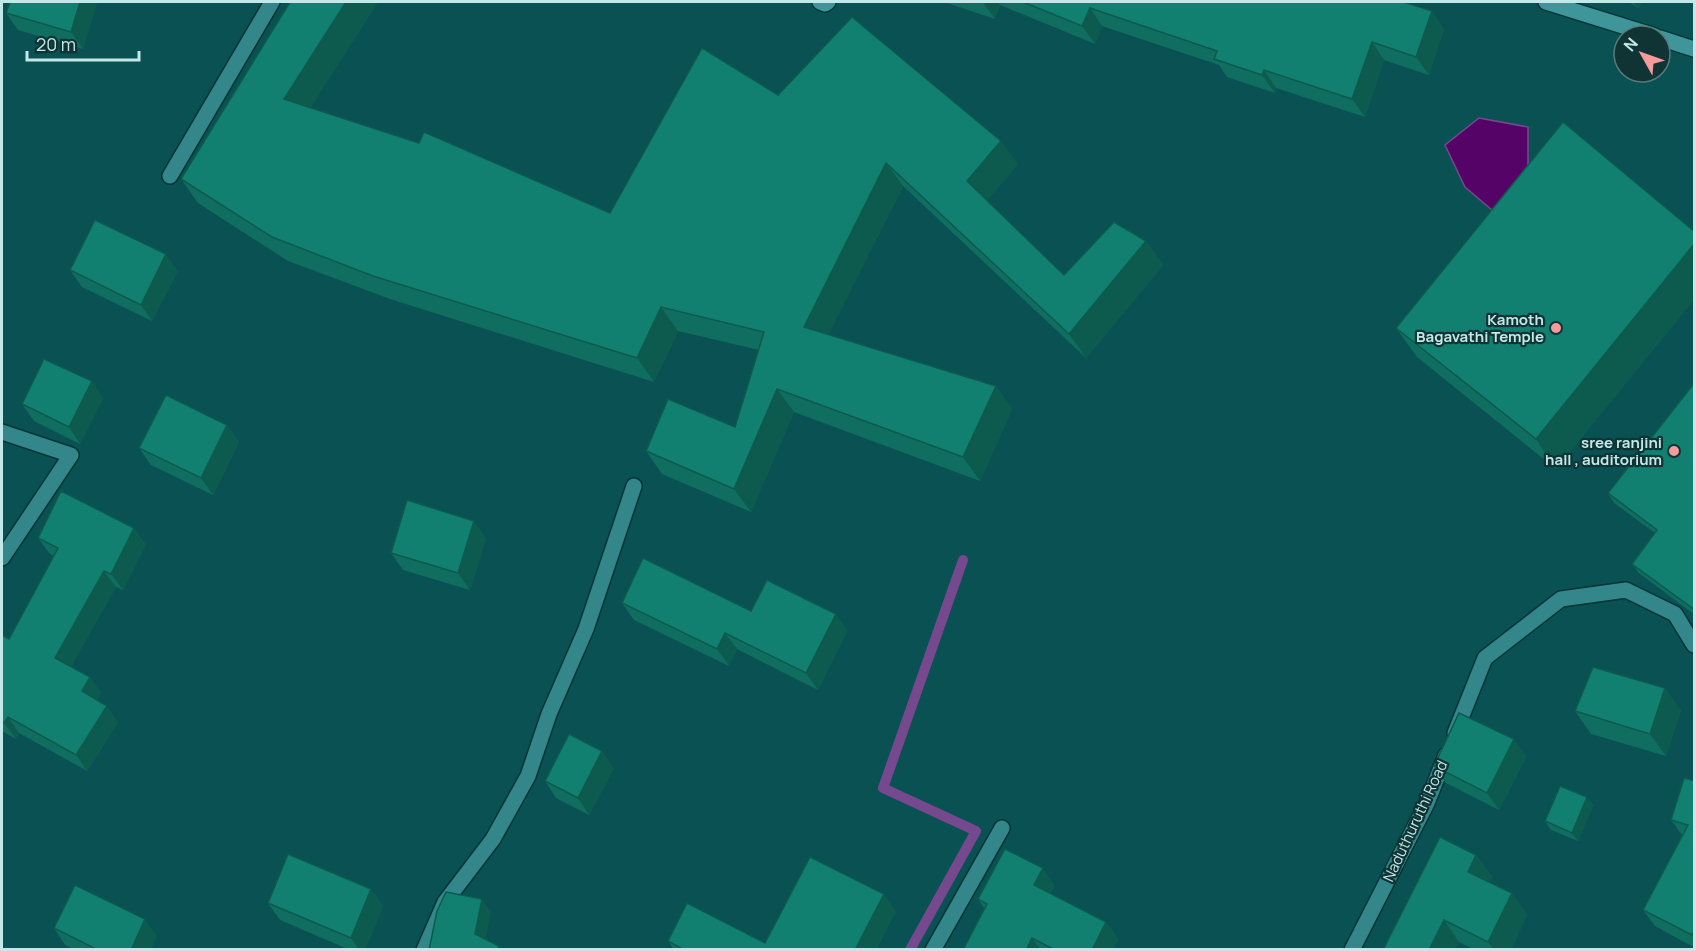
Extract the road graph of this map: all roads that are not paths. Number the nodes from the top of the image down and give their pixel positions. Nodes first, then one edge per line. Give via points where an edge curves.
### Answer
1 (272, 2) edge
2 (820, 2) edge
3 (828, 2) edge
4 (1546, 2) edge
5 (1617, 24) edge
6 (1672, 41) edge
7 (1695, 48) edge
8 (170, 176) dead end
9 (2, 432) edge
10 (634, 486) dead end
11 (2, 558) edge
12 (1695, 645) edge
13 (1002, 828) dead end
14 (424, 950) edge
15 (933, 950) edge
16 (1352, 950) edge

1 - 8 street
2 - 3 main road
4 - 5 main road
6 - 7 main road
9 - 11 street via 71,455
10 - 14 street via 586,629 549,714 528,776 493,839 445,902
12 - 16 street, Naduthuruthi Road via 1675,614 1626,590 1561,599 1485,658 1427,803
13 - 15 street

